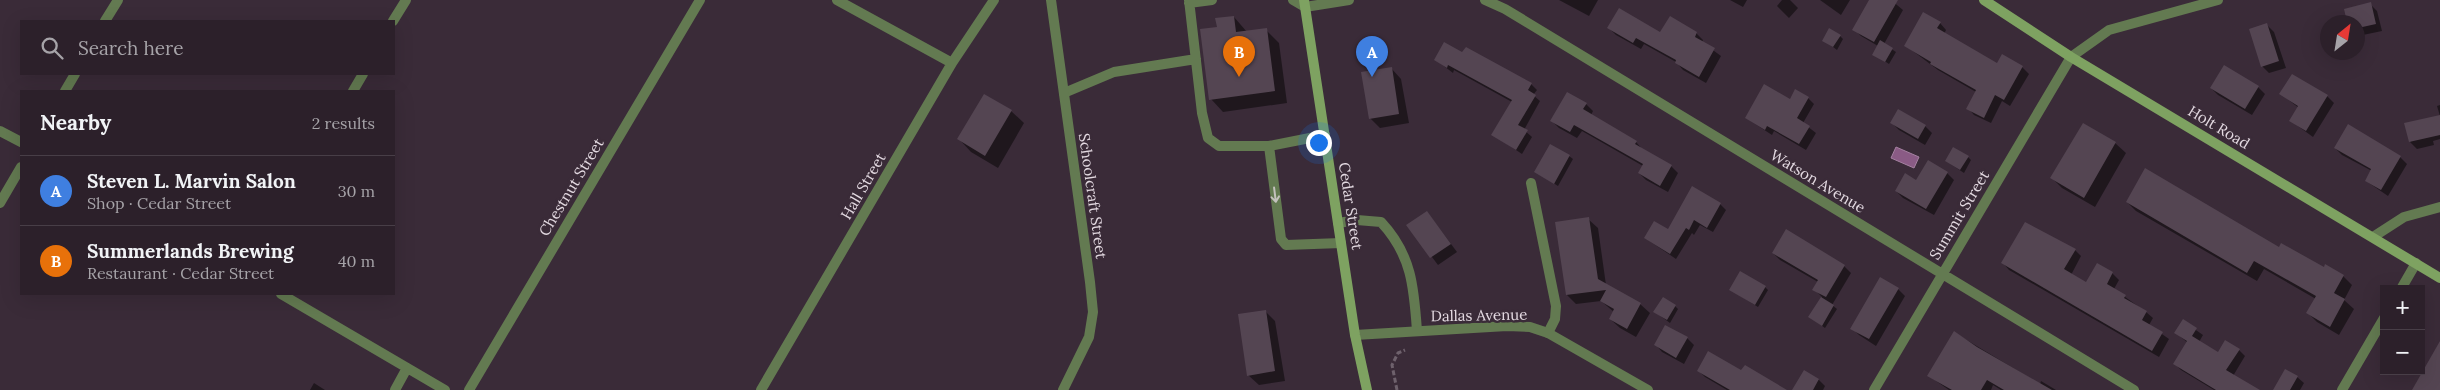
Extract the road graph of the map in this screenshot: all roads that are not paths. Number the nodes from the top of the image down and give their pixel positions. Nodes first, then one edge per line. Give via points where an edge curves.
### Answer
1 (118, 0) edge
2 (406, 0) edge
3 (700, 0) edge
4 (838, 0) edge
5 (994, 0) edge
6 (1051, 0) edge
7 (1212, 0) edge
8 (1293, 0) edge
9 (1485, 0) edge
10 (1984, 0) edge
11 (2218, 0) edge
12 (1189, 1) edge
13 (1342, 1) edge
14 (1304, 3) edge
15 (106, 20) edge
16 (394, 20) edge
17 (2071, 57) junction
18 (1196, 59) junction
19 (952, 63) junction
20 (74, 75) edge
21 (362, 75) edge
22 (66, 90) edge
23 (354, 90) edge
24 (1064, 93) junction
25 (0, 131) edge
26 (1325, 135) junction
27 (20, 141) edge
28 (1269, 146) junction
29 (20, 170) edge
30 (1531, 183) dead end
31 (0, 204) edge
32 (2440, 206) edge
33 (1338, 223) junction
34 (2373, 237) junction
35 (1341, 243) junction
36 (2416, 263) junction
37 (1942, 274) junction
38 (2440, 278) edge
39 (2403, 285) edge
40 (283, 295) edge
41 (2380, 325) edge
42 (1417, 331) junction
43 (1548, 333) junction
44 (1355, 336) junction
45 (407, 368) junction
46 (1366, 389) edge
47 (395, 390) edge
48 (445, 390) edge
49 (469, 390) edge
50 (761, 390) edge
51 (1063, 390) edge
52 (1648, 390) edge
53 (1874, 390) edge
54 (2134, 390) edge
55 (2342, 390) edge

1 - 15 street
2 - 16 street
3 - 49 street, Chestnut Street
4 - 19 street
5 - 19 street, Hall Street
6 - 24 street, Schoolcraft Street
7 - 12 street
8 - 14 street
9 - 37 street, Watson Avenue via 1505,9
10 - 17 main road, Holt Road
11 - 17 street via 2109,30
12 - 18 street
13 - 14 street
14 - 26 main road, Cedar Street
17 - 34 main road, Holt Road
17 - 37 street, Summit Street
18 - 24 street via 1114,72
18 - 28 street via 1208,138 1219,146
19 - 50 street, Hall Street
20 - 22 street
21 - 23 street
24 - 51 street, Schoolcraft Street via 1092,312 1089,337
25 - 27 street
26 - 28 street
26 - 33 main road, Cedar Street
28 -> 35 street via 1281,239 1286,245
29 - 31 street
30 - 43 street via 1556,306 1555,320
32 - 34 street via 2404,217
33 - 35 main road, Cedar Street
33 - 42 street via 1356,220 1381,222 1396,238 1413,281
34 - 36 main road, Holt Road
35 - 44 main road, Cedar Street
36 - 38 main road, Holt Road
36 - 39 street
37 - 53 street, Summit Street
37 - 54 street, Watson Avenue
40 - 45 street
41 - 55 street
42 - 43 street, Dallas Avenue via 1507,326 1530,327
42 - 44 street, Dallas Avenue
43 - 52 street, Dallas Avenue
44 - 46 main road, Cedar Street
45 - 47 street
45 - 48 street

